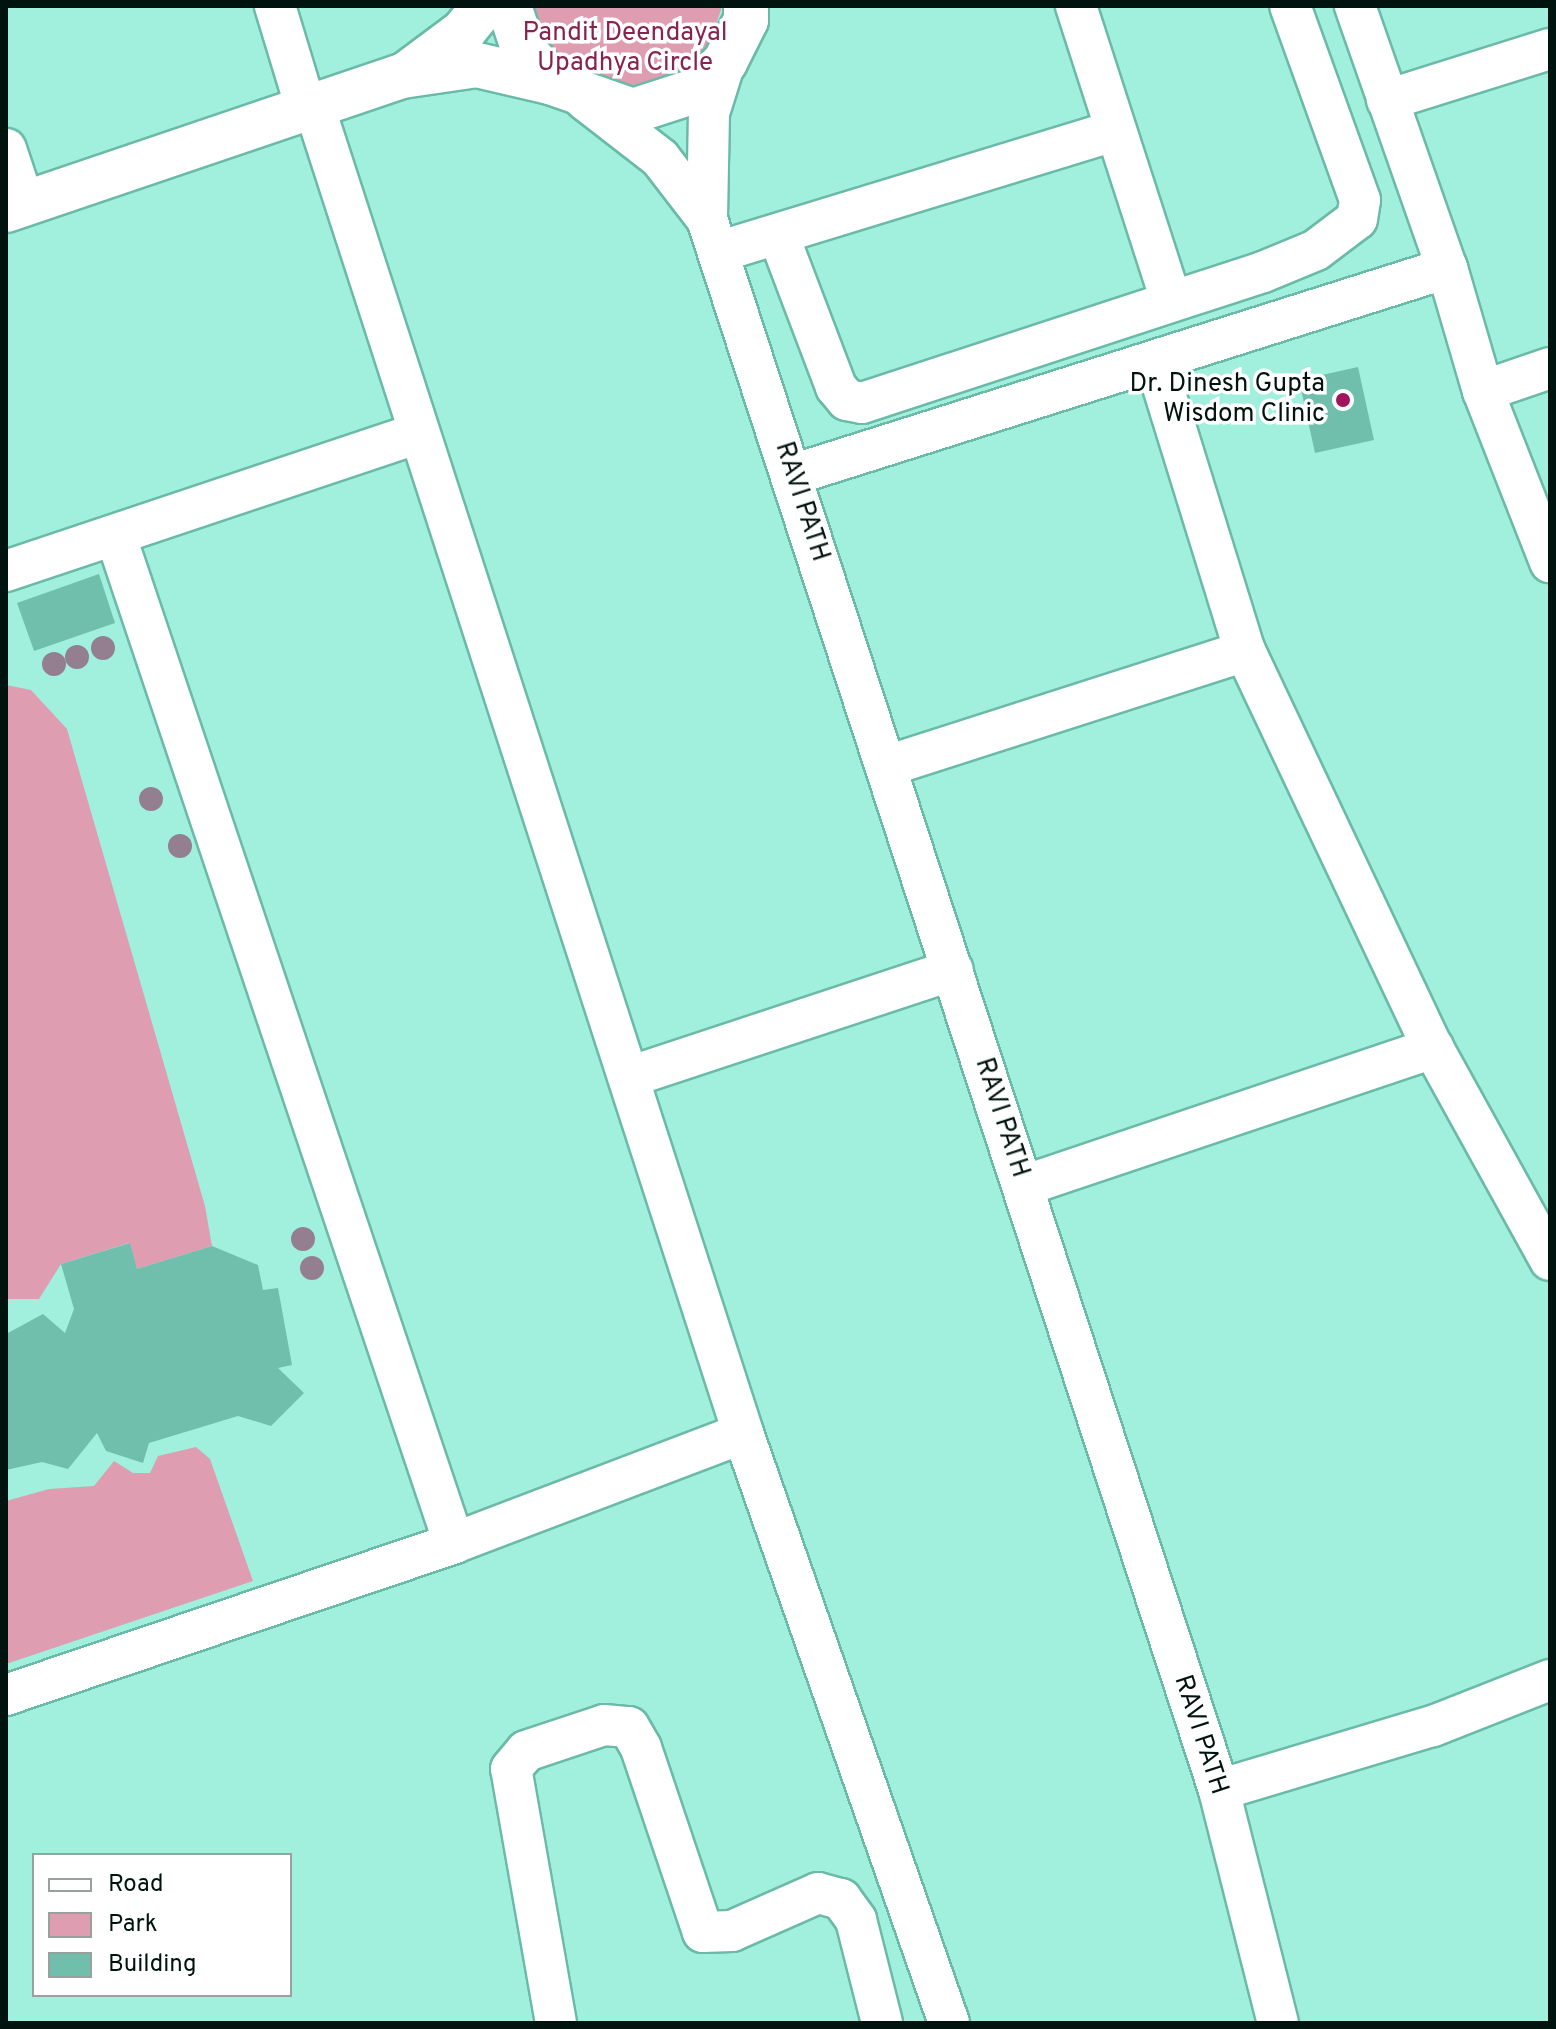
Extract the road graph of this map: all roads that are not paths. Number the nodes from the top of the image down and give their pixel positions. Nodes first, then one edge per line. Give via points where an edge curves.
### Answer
1 (275, 6) edge
2 (484, 6) edge
3 (509, 6) edge
4 (1076, 6) edge
5 (1290, 6) edge
6 (1355, 6) edge
7 (750, 11) edge
8 (1550, 49) edge
9 (725, 62) junction
10 (402, 76) junction
11 (566, 89) junction
12 (1387, 100) junction
13 (310, 107) junction
14 (1116, 130) junction
15 (6, 149) edge
16 (15, 206) edge
17 (778, 234) junction
18 (712, 236) junction
19 (1447, 268) junction
20 (1263, 272) junction
21 (1171, 301) junction
22 (1279, 321) junction
23 (1155, 361) junction
24 (1550, 368) edge
25 (950, 373) junction
26 (1483, 391) junction
27 (966, 419) junction
28 (418, 433) junction
29 (792, 475) junction
30 (116, 537) junction
31 (1550, 562) edge
32 (6, 571) edge
33 (1245, 651) junction
34 (887, 766) junction
35 (953, 970) junction
36 (1433, 1048) junction
37 (629, 1077) junction
38 (1023, 1186) junction
39 (1550, 1260) edge
40 (743, 1433) junction
41 (454, 1543) junction
42 (1550, 1680) edge
43 (6, 1695) edge
44 (1219, 1790) junction
45 (556, 2023) edge
46 (882, 2023) edge
47 (949, 2023) edge
48 (1278, 2023) edge

1 - 13 street
2 - 10 street via 463,32
3 - 11 street via 523,48
4 - 14 street
5 - 20 street via 1360,200 1357,219 1344,233
6 - 12 street
7 - 9 street
8 - 12 street
9 - 11 street via 695,91 633,111
9 - 18 street via 709,113
10 - 11 street via 477,65
10 - 13 street
11 - 18 street via 660,158
12 - 19 street
13 - 16 street
13 - 28 street
14 - 17 street
14 - 21 street
15 - 16 street
17 - 18 street
17 - 25 street via 836,387 847,400 862,403
18 - 29 street, RAVI PATH
19 - 22 street
19 - 26 street
20 - 21 street
20 - 22 street
21 - 25 street
22 - 23 street
23 - 27 street
23 - 33 street
24 - 26 street
25 - 27 street
26 - 31 street
27 - 29 street
28 - 30 street
28 - 37 street
29 - 34 street, RAVI PATH
30 - 32 street
30 - 41 street
33 - 34 street
33 - 36 street
34 - 35 street, RAVI PATH
35 - 37 street
35 - 38 street, RAVI PATH
36 - 38 street
36 - 39 street
37 - 40 street
38 - 44 street, RAVI PATH
40 - 41 street
40 - 47 street
41 - 43 street
42 - 44 street via 1433,1726
44 - 48 street, RAVI PATH
45 - 46 street via 511,1769 526,1751 604,1725 629,1727 641,1748 703,1932 732,1931 818,1893 841,1899 856,1920

